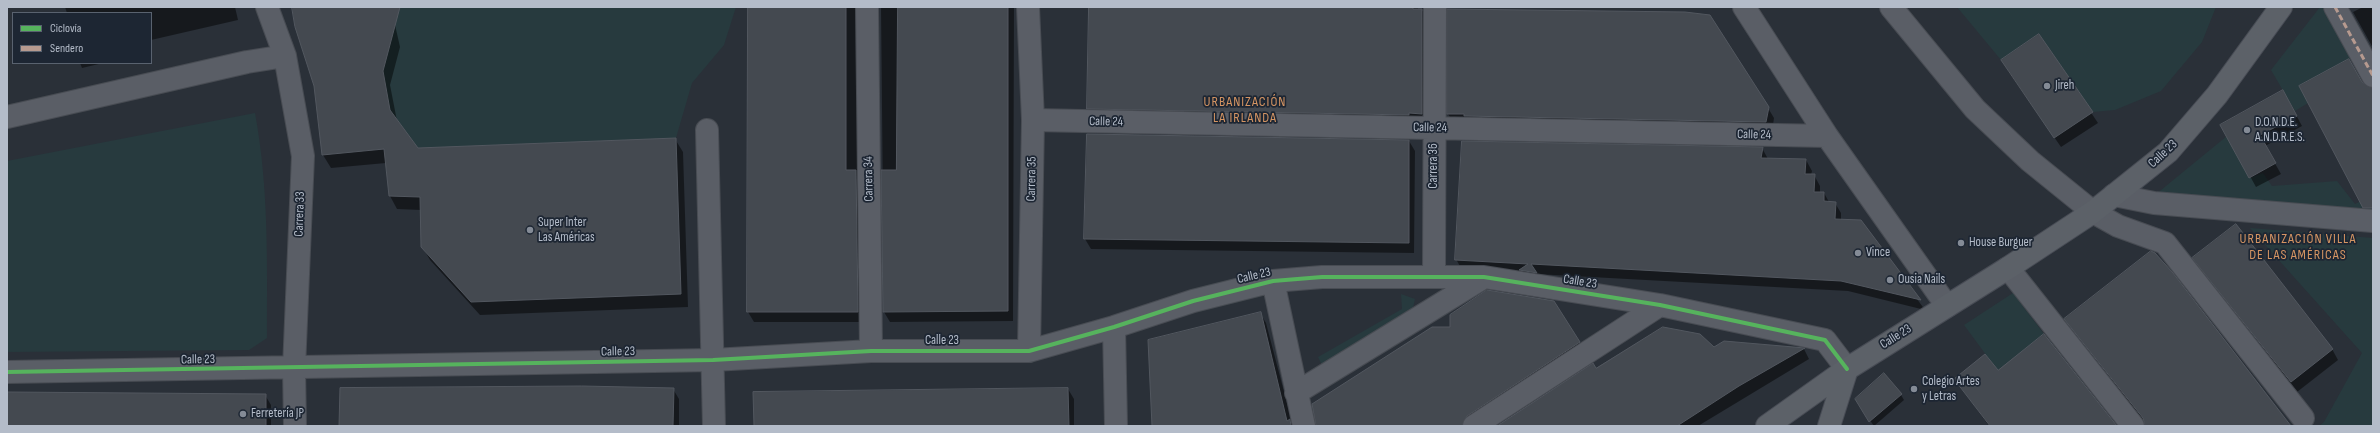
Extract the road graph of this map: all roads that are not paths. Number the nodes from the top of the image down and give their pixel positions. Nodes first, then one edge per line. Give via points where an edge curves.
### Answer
1 (267, 7) edge
2 (868, 7) edge
3 (1028, 7) edge
4 (1435, 7) edge
5 (1744, 7) edge
6 (1891, 7) edge
7 (2281, 7) edge
8 (2335, 7) edge
9 (285, 56) junction
10 (2373, 76) edge
11 (7, 117) edge
12 (1033, 120) junction
13 (1434, 128) junction
14 (707, 130) dead end
15 (1827, 136) junction
16 (2114, 195) junction
17 (2093, 212) junction
18 (2373, 221) edge
19 (2008, 268) junction
20 (1434, 276) junction
21 (1484, 277) junction
22 (1273, 281) junction
23 (1660, 305) junction
24 (1947, 306) junction
25 (1114, 327) junction
26 (871, 351) junction
27 (1029, 351) junction
28 (712, 360) junction
29 (294, 368) junction
30 (1847, 369) junction
31 (7, 372) edge
32 (1296, 393) junction
33 (2302, 418) dead end
34 (295, 426) edge
35 (714, 426) edge
36 (1116, 426) edge
37 (1304, 426) edge
38 (1474, 426) edge
39 (1767, 426) edge
40 (1829, 426) edge
41 (2133, 426) edge

1 - 9 street, Carrera 33
2 - 26 street, Carrera 34
3 - 12 street, Carrera 35
4 - 13 street, Carrera 36
5 - 15 street
6 - 17 street via 1975,109 2016,149
7 - 16 main road, Calle 23 via 2217,95 2168,152
8 - 10 street
9 - 11 street via 247,62
9 - 29 street, Carrera 33 via 303,156
12 - 13 street, Calle 24
12 - 27 street, Carrera 35
13 - 15 street, Calle 24
13 - 20 street, Carrera 36
14 - 28 street
15 - 24 street
16 - 17 main road, Calle 23
16 - 18 street via 2154,203
17 - 19 main road, Calle 23
17 - 33 street via 2118,226 2166,243
19 - 24 main road, Calle 23
19 - 41 street
20 - 21 street, Calle 23
20 - 22 street, Calle 23 via 1322,277
21 - 23 street, Calle 23
21 - 32 street
22 - 25 street, Calle 23 via 1193,301
22 - 32 street
23 - 30 street, Calle 23 via 1825,340
23 - 38 street
24 - 30 main road, Calle 23
25 - 27 street, Calle 23
25 - 36 street
26 - 27 street, Calle 23
26 - 28 street, Calle 23
28 - 29 street, Calle 23
28 - 35 street
29 - 31 street, Calle 23
29 - 34 street, Carrera 33
30 - 39 main road
30 - 40 main road
32 - 37 street

